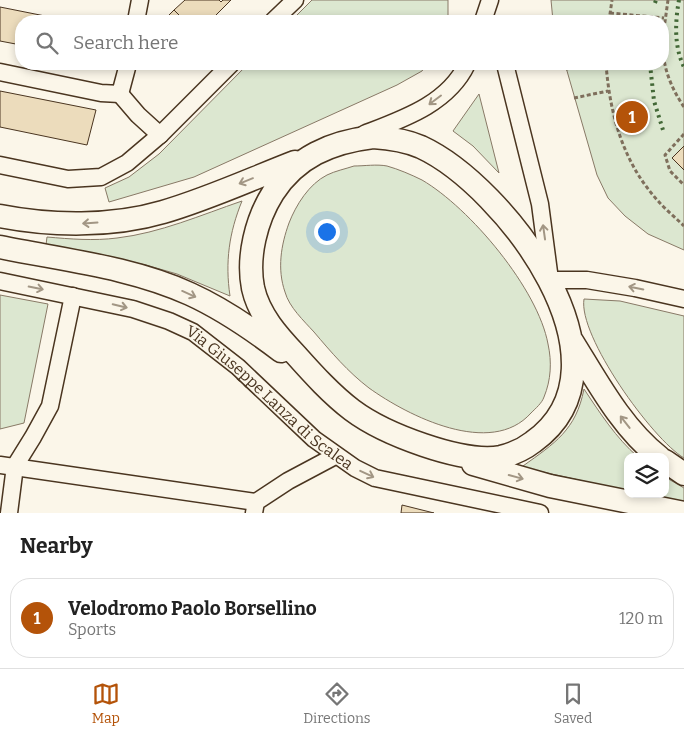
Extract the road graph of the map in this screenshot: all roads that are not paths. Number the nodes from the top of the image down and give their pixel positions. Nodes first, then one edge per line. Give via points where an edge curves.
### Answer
1 (140, 0) edge
2 (295, 0) edge
3 (490, 0) edge
4 (137, 15) edge
5 (279, 15) edge
6 (485, 15) edge
7 (494, 15) edge
8 (126, 70) edge
9 (225, 70) edge
10 (464, 70) edge
11 (506, 70) edge
12 (0, 72) edge
13 (120, 94) junction
14 (160, 135) junction
15 (352, 139) junction
16 (307, 157) junction
17 (0, 166) edge
18 (0, 216) edge
19 (0, 247) edge
20 (550, 280) junction
21 (0, 281) edge
22 (73, 296) junction
23 (684, 299) edge
24 (571, 340) junction
25 (321, 383) junction
26 (420, 444) junction
27 (655, 453) edge
28 (335, 456) junction
29 (8, 465) edge
30 (669, 465) edge
31 (684, 474) edge
32 (255, 508) edge
33 (9, 513) edge
34 (540, 513) edge
35 (684, 513) edge

1 - 4 street
2 - 5 street
3 - 6 street
3 - 7 street
8 - 13 street
9 - 14 street
10 -> 15 street via 451,87 418,112
20 -> 11 street via 540,204
12 - 13 street
13 - 14 street
14 - 17 street via 127,162 101,177 68,179
15 - 16 street
15 - 20 street via 372,137 406,141 439,157 497,207 530,248
16 -> 18 street via 161,213 80,223 35,222
16 - 25 street via 279,184 267,203 254,243 251,274 258,304 268,322
19 -> 25 street via 130,274 189,294 237,320
23 -> 20 street via 587,280
20 - 24 street
21 -> 22 street, Via Giuseppe Lanza di Scalea
22 -> 28 street, Via Giuseppe Lanza di Scalea via 148,314 193,332 238,367
22 - 29 street via 50,406 33,437
24 - 26 street via 573,376 567,400 552,426 527,447 501,457 487,458
27 -> 24 street via 613,407
25 - 26 street via 370,422
26 -> 35 street via 517,477
28 - 32 street via 288,481
28 -> 34 street, Via Giuseppe Lanza di Scalea via 375,478
29 - 32 street
29 - 33 street
30 - 31 street

